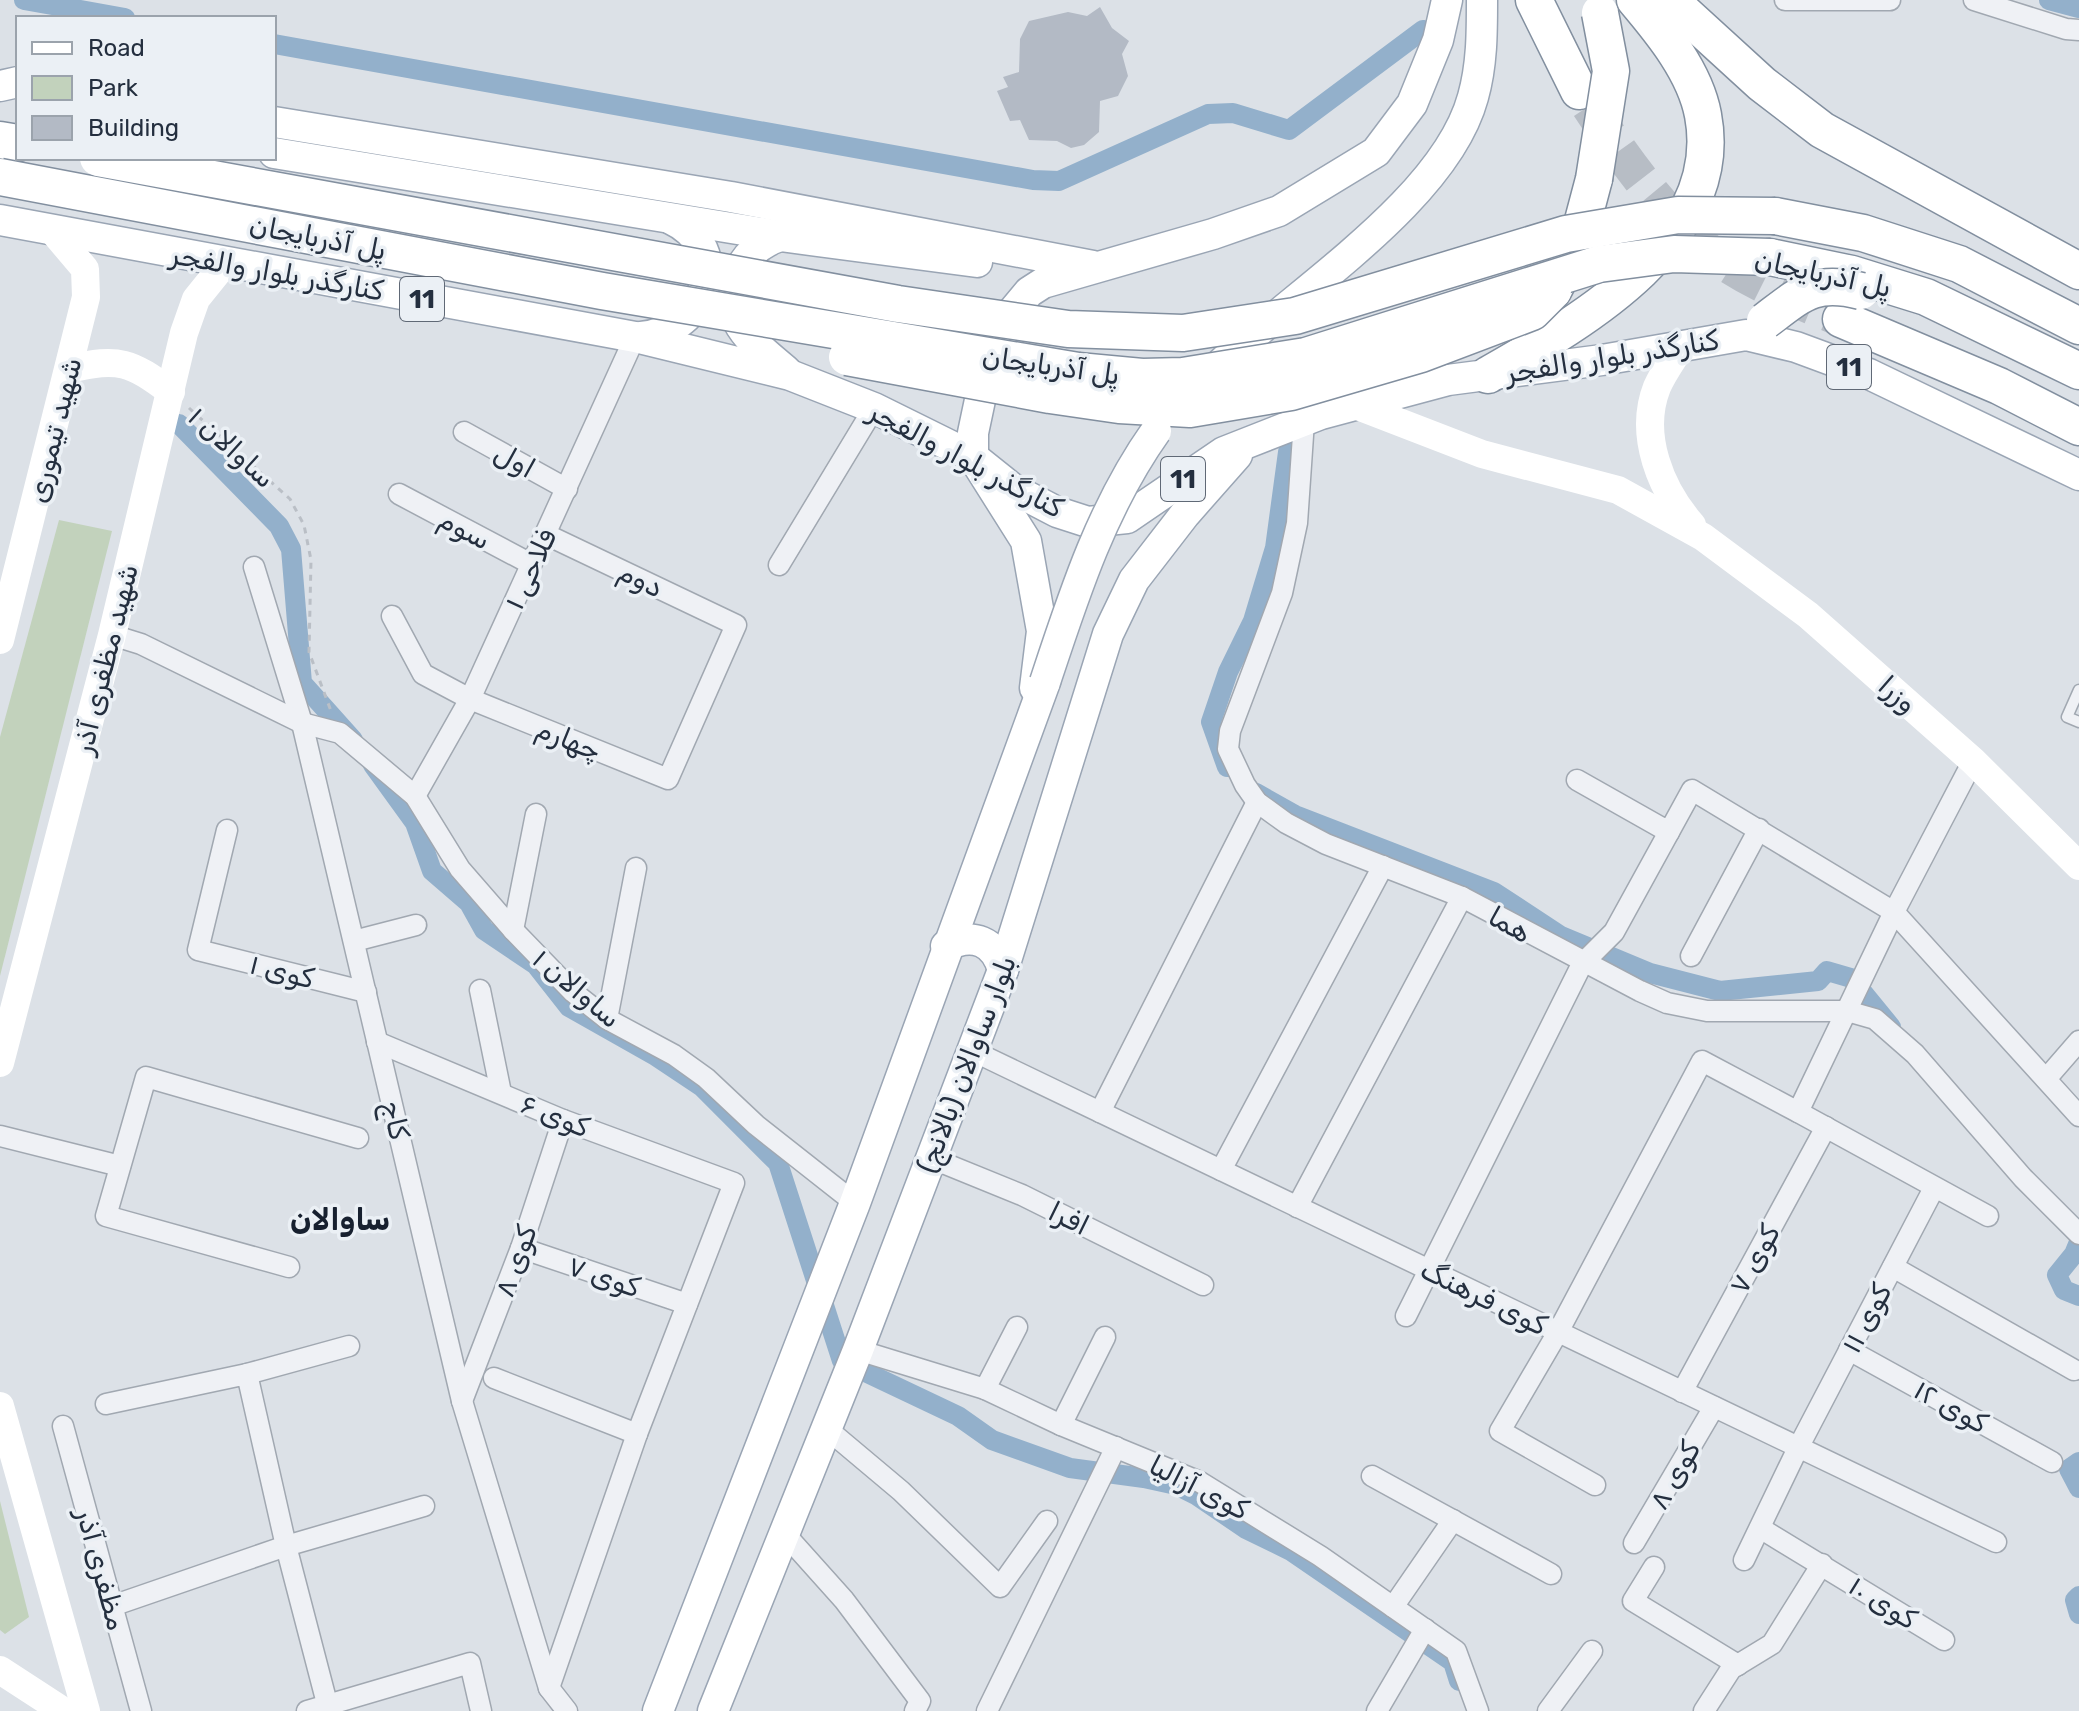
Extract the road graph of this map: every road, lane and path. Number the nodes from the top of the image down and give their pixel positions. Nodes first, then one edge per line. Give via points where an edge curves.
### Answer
1 (1447, 0) edge
2 (1482, 0) edge
3 (1534, 0) edge
4 (1635, 0) edge
5 (1670, 0) edge
6 (1785, 0) edge
7 (1890, 0) edge
8 (1974, 0) edge
9 (1598, 7) edge
10 (2079, 30) edge
11 (1579, 91) tunnel mouth
12 (276, 122) edge
13 (276, 153) edge
14 (109, 160) edge
15 (0, 177) edge
16 (667, 217) junction
17 (0, 220) edge
18 (52, 230) junction
19 (780, 236) junction
20 (225, 263) junction
21 (1099, 267) junction
22 (2079, 271) edge
23 (602, 291) junction
24 (1851, 305) junction
25 (2079, 326) edge
26 (1756, 328) junction
27 (635, 337) junction
28 (1682, 345) junction
29 (70, 369) junction
30 (2079, 371) edge
31 (790, 375) junction
32 (1488, 375) junction
33 (2079, 391) edge
34 (171, 392) junction
35 (1355, 405) junction
36 (874, 408) junction
37 (1304, 421) junction
38 (2079, 427) edge
39 (464, 432) dead end
40 (1249, 441) junction
41 (973, 457) junction
42 (2079, 475) edge
43 (567, 489) junction
44 (399, 494) dead end
45 (545, 534) junction
46 (1703, 537) junction
47 (531, 564) junction
48 (779, 565) dead end
49 (254, 567) dead end
50 (9, 570) edge
51 (392, 616) dead end
52 (112, 635) junction
53 (0, 640) edge
54 (2079, 690) edge
55 (470, 699) junction
56 (1032, 718) junction
57 (2079, 722) edge
58 (302, 723) junction
59 (340, 733) junction
60 (1973, 761) junction
61 (668, 779) joint
62 (1577, 780) dead end
63 (415, 796) junction
64 (1257, 802) junction
65 (536, 814) dead end
66 (1759, 829) junction
67 (227, 830) dead end
68 (1669, 832) junction
69 (1383, 866) junction
70 (2079, 866) edge
71 (636, 868) dead end
72 (1462, 897) junction
73 (1894, 912) junction
74 (416, 925) dead end
75 (513, 930) junction
76 (354, 941) junction
77 (946, 946) junction
78 (1691, 956) dead end
79 (1582, 964) junction
80 (1003, 970) junction
81 (480, 990) dead end
82 (366, 992) junction
83 (1847, 1011) junction
84 (607, 1019) junction
85 (2079, 1041) edge
86 (377, 1042) junction
87 (973, 1051) junction
88 (0, 1063) edge
89 (2046, 1079) junction
90 (501, 1093) junction
91 (1100, 1112) junction
92 (1798, 1112) junction
93 (2079, 1116) edge
94 (563, 1120) junction
95 (1826, 1127) junction
96 (0, 1136) edge
97 (358, 1138) dead end
98 (931, 1158) junction
99 (120, 1166) junction
100 (1221, 1170) junction
101 (1934, 1188) junction
102 (855, 1203) junction
103 (1297, 1207) junction
104 (1988, 1216) dead end
105 (2079, 1234) edge
106 (521, 1248) junction
107 (289, 1267) dead end
108 (1893, 1267) junction
109 (1429, 1270) junction
110 (1203, 1285) dead end
111 (687, 1304) junction
112 (1406, 1316) dead end
113 (1017, 1327) dead end
114 (1558, 1332) junction
115 (1105, 1337) dead end
116 (349, 1346) dead end
117 (858, 1350) junction
118 (1849, 1350) junction
119 (2074, 1370) dead end
120 (247, 1374) junction
121 (494, 1378) dead end
122 (985, 1389) junction
123 (1682, 1392) junction
124 (462, 1401) junction
125 (106, 1404) dead end
126 (0, 1406) edge
127 (1714, 1407) junction
128 (1061, 1425) junction
129 (63, 1426) dead end
130 (826, 1428) junction
131 (637, 1434) junction
132 (1116, 1447) junction
133 (1798, 1448) junction
134 (2052, 1462) dead end
135 (1372, 1476) dead end
136 (1595, 1485) dead end
137 (424, 1506) dead end
138 (1453, 1520) junction
139 (1047, 1521) dead end
140 (1760, 1528) junction
141 (784, 1533) junction
142 (1996, 1542) dead end
143 (1634, 1543) dead end
144 (286, 1546) junction
145 (1744, 1560) dead end
146 (1822, 1564) junction
147 (1654, 1567) dead end
148 (1551, 1574) dead end
149 (112, 1606) junction
150 (1393, 1607) junction
151 (1425, 1629) junction
152 (1944, 1640) dead end
153 (1592, 1651) dead end
154 (1738, 1665) junction
155 (0, 1670) edge
156 (549, 1688) junction
157 (917, 1706) edge
158 (329, 1709) edge
159 (63, 1711) edge
160 (86, 1711) edge
161 (141, 1711) edge
162 (307, 1711) edge
163 (481, 1711) edge
164 (567, 1711) edge
165 (658, 1711) edge
166 (713, 1711) edge
167 (987, 1711) edge
168 (1377, 1711) edge
169 (1478, 1711) edge
170 (1548, 1711) edge
171 (1704, 1711) edge

1 - 21 main road via 1438,40 1412,104 1376,152 1279,211
2 - 56 main road, بلوار ساوالان (بالانج), bridge via 1482,50 1457,137 1435,170 1345,258 1246,338 1156,431 1082,569
3 - 11 highway
4 - 32 highway, 11 via 1679,58 1703,113 1703,173 1688,214 1617,294
5 - 22 highway via 1762,84 1822,130
6 - 7 street
8 - 10 street
9 - 23 highway, bridge via 1611,71 1603,137 1576,247 1553,291 1532,312 1508,323 1339,380 1190,409 1119,405 978,383 736,333
12 - 21 main road via 731,197
13 - 16 main road
14 - 25 highway, پل آذربایجان, bridge via 898,304 1068,329 1183,333 1295,316 1566,234 1678,215 1775,216 1863,233 1959,264
15 - 23 highway, پل آذربایجان, bridge
16 - 19 main road
16 - 27 main road via 687,226 703,245 704,291 675,328
17 - 18 main road, کنارگذر بلوار والفجر
18 - 20 main road, کنارگذر بلوار والفجر / 11
18 - 29 main road, شهید تیموری via 85,269 86,297
19 - 21 main road via 975,262
19 - 31 main road, 11 via 751,251 736,273 732,298 738,322
20 - 27 main road, کنارگذر بلوار والفجر / 11
20 - 34 main road, شهید مظفری آذر via 196,299
21 - 41 main road via 1043,283 1009,316 984,381
23 - 30 highway, پل آذربایجان, bridge via 1078,371 1183,376 1306,356 1599,264 1674,254 1770,257 1926,297
24 - 26 highway, bridge via 1839,285 1810,288
24 - 33 highway
24 - 38 highway, 11
26 - 28 main road, کنارگذر بلوار والفجر / 11
26 - 42 main road, کنارگذر بلوار والفجر / 11 via 1869,374
27 - 31 main road, کنارگذر بلوار والفجر / 11
27 - 43 street, فلاحی ۱
28 - 32 main road, کنارگذر بلوار والفجر / 11
28 - 46 main road via 1657,388 1653,457 1672,503
29 - 34 main road via 106,360 143,370
29 - 50 main road, شهید تیموری
31 - 36 main road, کنارگذر بلوار والفجر / 11
32 - 35 main road, کنارگذر بلوار والفجر / 11
34 - 52 main road, شهید مظفری آذر
34 - 59 path, ساوالان ۱ via 290,499 304,525 311,560 309,652
35 - 37 main road, کنارگذر بلوار والفجر / 11
35 - 46 main road via 1482,454 1618,490
36 - 41 main road, کنارگذر بلوار والفجر / 11
36 - 48 street
37 - 40 main road, کنارگذر بلوار والفجر / 11
37 - 64 street, هما via 1297,523 1282,593 1230,731 1228,749
39 - 43 street, اول
40 - 41 main road, کنارگذر بلوار والفجر / 11 via 1199,467 1127,518 1088,522 1013,489
40 - 80 main road, بلوار ساوالان (بالانج) via 1134,580 1108,634
41 - 56 main road via 1026,541 1042,631
43 - 45 street, فلاحی ۱
44 - 47 street, سوم
45 - 47 street, فلاحی ۱
45 - 61 street, دوم via 736,625
46 - 60 main road, وزرا via 1808,615
47 - 55 street, فلاحی ۱
49 - 58 street, کاج
50 - 53 main road, شهید تیموری
51 - 55 street, چهارم via 423,674
52 - 58 street via 141,644
52 - 88 main road, شهید مظفری آذر
54 - 57 lane via 2067,717
55 - 61 street, چهارم
55 - 63 street, فلاحی ۱
56 - 77 main road, بلوار ساوالان (بالانج)
58 - 59 street, ساوالان ۱
58 - 76 street, کاج
59 - 63 street, ساوالان ۱
60 - 70 main road, وزرا
60 - 73 street
62 - 68 street
63 - 75 street, ساوالان ۱ via 460,869
64 - 69 street, هما via 1326,844
64 - 91 street
65 - 75 street
66 - 68 street via 1692,790
66 - 73 street
66 - 78 street
67 - 82 street, کوی ۱ via 198,950
68 - 79 street via 1614,932
69 - 72 street, هما
69 - 100 street
71 - 84 street
72 - 79 street, هما
72 - 103 street
73 - 83 street
73 - 89 street
74 - 76 street
75 - 84 street, ساوالان ۱
76 - 82 street, کاج
77 - 80 main road via 975,938 999,955
77 - 102 main road, بلوار ساوالان (بالانج)
79 - 83 street, هما via 1686,1008
79 - 109 street
80 - 87 main road, بلوار ساوالان (بالانج)
81 - 90 street
82 - 86 street, کاج
83 - 92 street
83 - 105 street, هما via 1887,1027
84 - 102 street, ساوالان ۱ via 695,1070
85 - 89 street
86 - 90 street, کوی ۶
86 - 124 street, کاج
87 - 91 street, کوی فرهنگ
87 - 98 main road, بلوار ساوالان (بالانج)
89 - 93 street
90 - 94 street, کوی ۶
91 - 100 street, کوی فرهنگ
92 - 95 street
92 - 114 street via 1702,1061
94 - 106 street, کوی ۸
94 - 111 street, کوی ۶ via 734,1183
95 - 101 street
95 - 123 street, کوی ۷
96 - 99 street
97 - 99 street via 146,1077
98 - 110 street, افرا via 1022,1195
98 - 117 main road, بلوار ساوالان (بالانج)
99 - 107 street via 106,1216
100 - 103 street, کوی فرهنگ
101 - 104 street
101 - 108 street, کوی ۱۱
102 - 165 main road, بلوار ساوالان (بالانج)
103 - 109 street, کوی فرهنگ
106 - 111 street, کوی ۷
106 - 124 street, کوی ۸
108 - 118 street, کوی ۱۱
108 - 119 street
109 - 112 street
109 - 114 street, کوی فرهنگ
111 - 131 street
113 - 122 street
114 - 123 street, کوی فرهنگ
114 - 136 street via 1500,1431
115 - 128 street
116 - 120 street
117 - 122 street, کوی آزالیا
117 - 130 main road, بلوار ساوالان (بالانج)
118 - 133 street, کوی ۱۱
118 - 134 street, کوی ۱۲
120 - 125 street
120 - 144 street
121 - 131 street
122 - 128 street, کوی آزالیا
123 - 127 street, کوی فرهنگ
124 - 156 street, کاج
126 - 160 main road
127 - 133 street, کوی فرهنگ
127 - 143 street, کوی ۸
128 - 132 street, کوی آزالیا
129 - 149 street, مظفری آذر
130 - 139 street via 901,1491 1000,1587
130 - 141 main road, بلوار ساوالان (بالانج)
131 - 156 street
132 - 150 street, کوی آزالیا via 1200,1482
132 - 167 street
133 - 140 street, کوی ۱۱
133 - 142 street, کوی فرهنگ
135 - 138 street
137 - 144 street
138 - 148 street
138 - 150 street
140 - 145 street, کوی ۱۱
140 - 146 street, کوی ۱۰
141 - 157 street via 844,1600
141 - 166 main road, بلوار ساوالان (بالانج)
144 - 149 street
144 - 158 street
146 - 152 street, کوی ۱۰
146 - 154 street, کوی ۱۰ via 1772,1644
147 - 154 street via 1633,1601
149 - 161 street, مظفری آذر
150 - 151 street, کوی آزالیا
151 - 168 street
151 - 169 street, کوی آزالیا via 1456,1651
153 - 170 street
154 - 171 street, کوی ۱۰
155 - 159 main road
156 - 164 street, کاج
158 - 162 street
158 - 163 street via 470,1663

